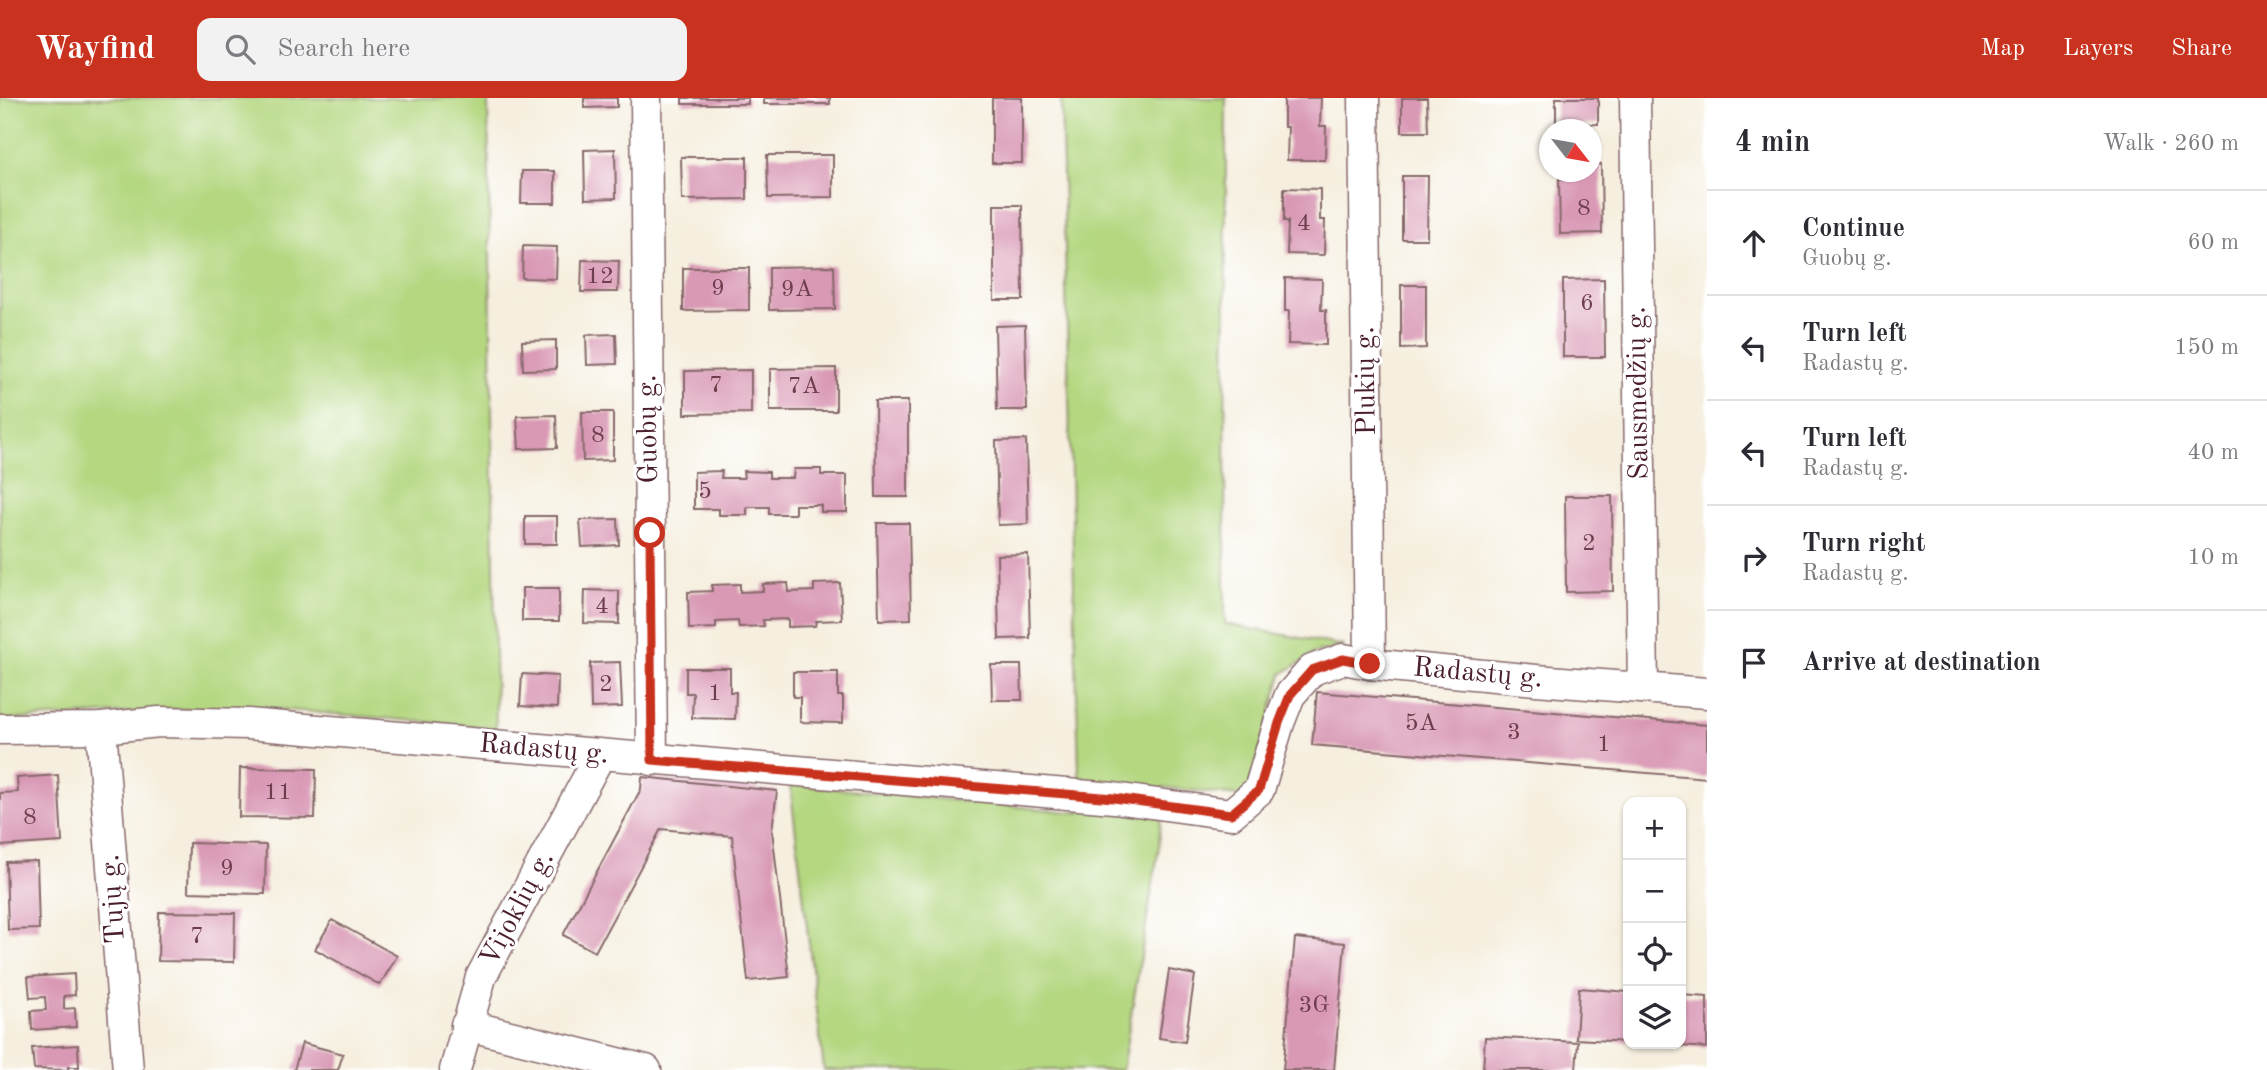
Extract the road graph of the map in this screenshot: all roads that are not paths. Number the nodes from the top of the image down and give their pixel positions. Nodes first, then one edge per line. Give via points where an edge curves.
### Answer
1 (646, 98) edge
2 (1364, 98) edge
3 (1635, 98) edge
4 (1370, 664) junction
5 (1643, 688) junction
6 (1707, 693) edge
7 (101, 728) junction
8 (0, 729) edge
9 (600, 755) junction
10 (652, 760) junction
11 (466, 1025) junction
12 (128, 1070) edge
13 (455, 1070) edge
14 (646, 1070) edge

1 - 10 street, Guobų g.
2 - 4 street, Plukių g.
3 - 5 street, Sausmedžių g.
4 - 5 street, Radastų g.
4 - 10 street, Radastų g. via 1343,659 1312,670 1290,695 1259,790 1231,814 1114,798
5 - 6 street, Radastų g.
7 - 8 street, Radastų g.
7 - 9 street, Radastų g. via 159,722 248,724
7 - 12 street, Tujų g.
9 - 10 street, Radastų g.
9 - 11 street, Vijoklių g. via 481,977
11 - 13 street, Vijoklių g.
11 - 14 street

